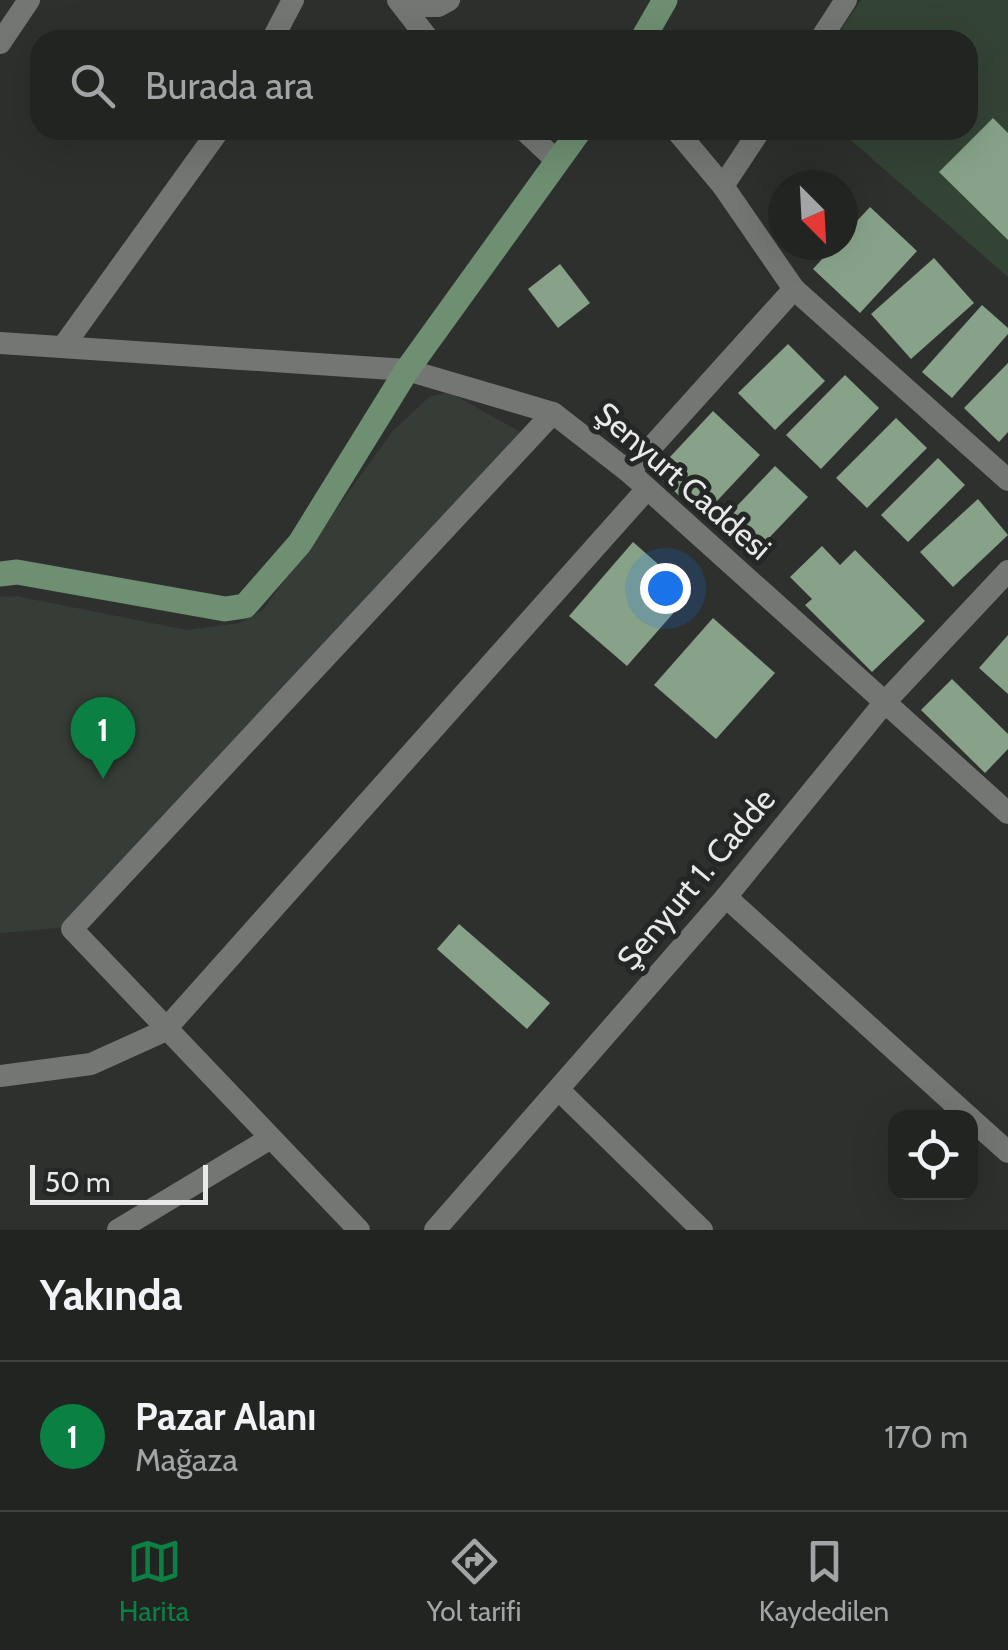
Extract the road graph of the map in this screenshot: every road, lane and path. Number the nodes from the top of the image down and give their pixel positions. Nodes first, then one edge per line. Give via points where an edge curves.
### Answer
1 (28, 0) edge
2 (293, 0) edge
3 (449, 0) edge
4 (665, 0) edge
5 (846, 0) edge
6 (401, 3) edge
7 (277, 30) edge
8 (421, 30) edge
9 (648, 30) edge
10 (826, 30) edge
11 (0, 43) edge
12 (211, 140) edge
13 (535, 140) edge
14 (573, 140) edge
15 (684, 140) edge
16 (753, 140) edge
17 (558, 161) junction
18 (723, 186) junction
19 (794, 290) junction
20 (0, 343) edge
21 (65, 344) junction
22 (407, 370) junction
23 (552, 413) junction
24 (629, 472) junction
25 (1008, 480) edge
26 (647, 489) junction
27 (1008, 571) edge
28 (0, 574) edge
29 (885, 702) junction
30 (1008, 813) edge
31 (726, 897) junction
32 (164, 1031) junction
33 (0, 1076) edge
34 (559, 1090) junction
35 (961, 1110) edge
36 (978, 1125) edge
37 (269, 1139) junction
38 (1008, 1152) edge
39 (118, 1230) edge
40 (359, 1230) edge
41 (436, 1230) edge
42 (702, 1230) edge

1 - 11 street
2 - 7 street
3 - 6 street via 438,6
4 - 9 street
5 - 10 street
6 - 8 street
12 - 21 street
13 - 17 street
14 - 17 street
15 - 18 street
16 - 18 street
17 - 22 street
18 - 19 street
19 - 24 street
19 - 25 street
20 - 21 street, Şenyurt Caddesi
21 - 22 street, Şenyurt Caddesi
22 - 23 street, Şenyurt Caddesi
22 - 28 street via 300,543 246,606 225,610
23 - 24 street, Şenyurt Caddesi
23 - 32 street via 72,929
24 - 26 street, Şenyurt Caddesi
26 - 29 street, Şenyurt Caddesi
26 - 32 street
27 - 29 street, Şenyurt 1. Cadde
29 - 30 street, Şenyurt Caddesi
29 - 31 street, Şenyurt 1. Cadde
31 - 34 street, Şenyurt 1. Cadde
31 - 35 street
32 - 33 street via 91,1064
32 - 37 street
34 - 41 street, Şenyurt 1. Cadde
34 - 42 street
36 - 38 street
37 - 39 street
37 - 40 street

